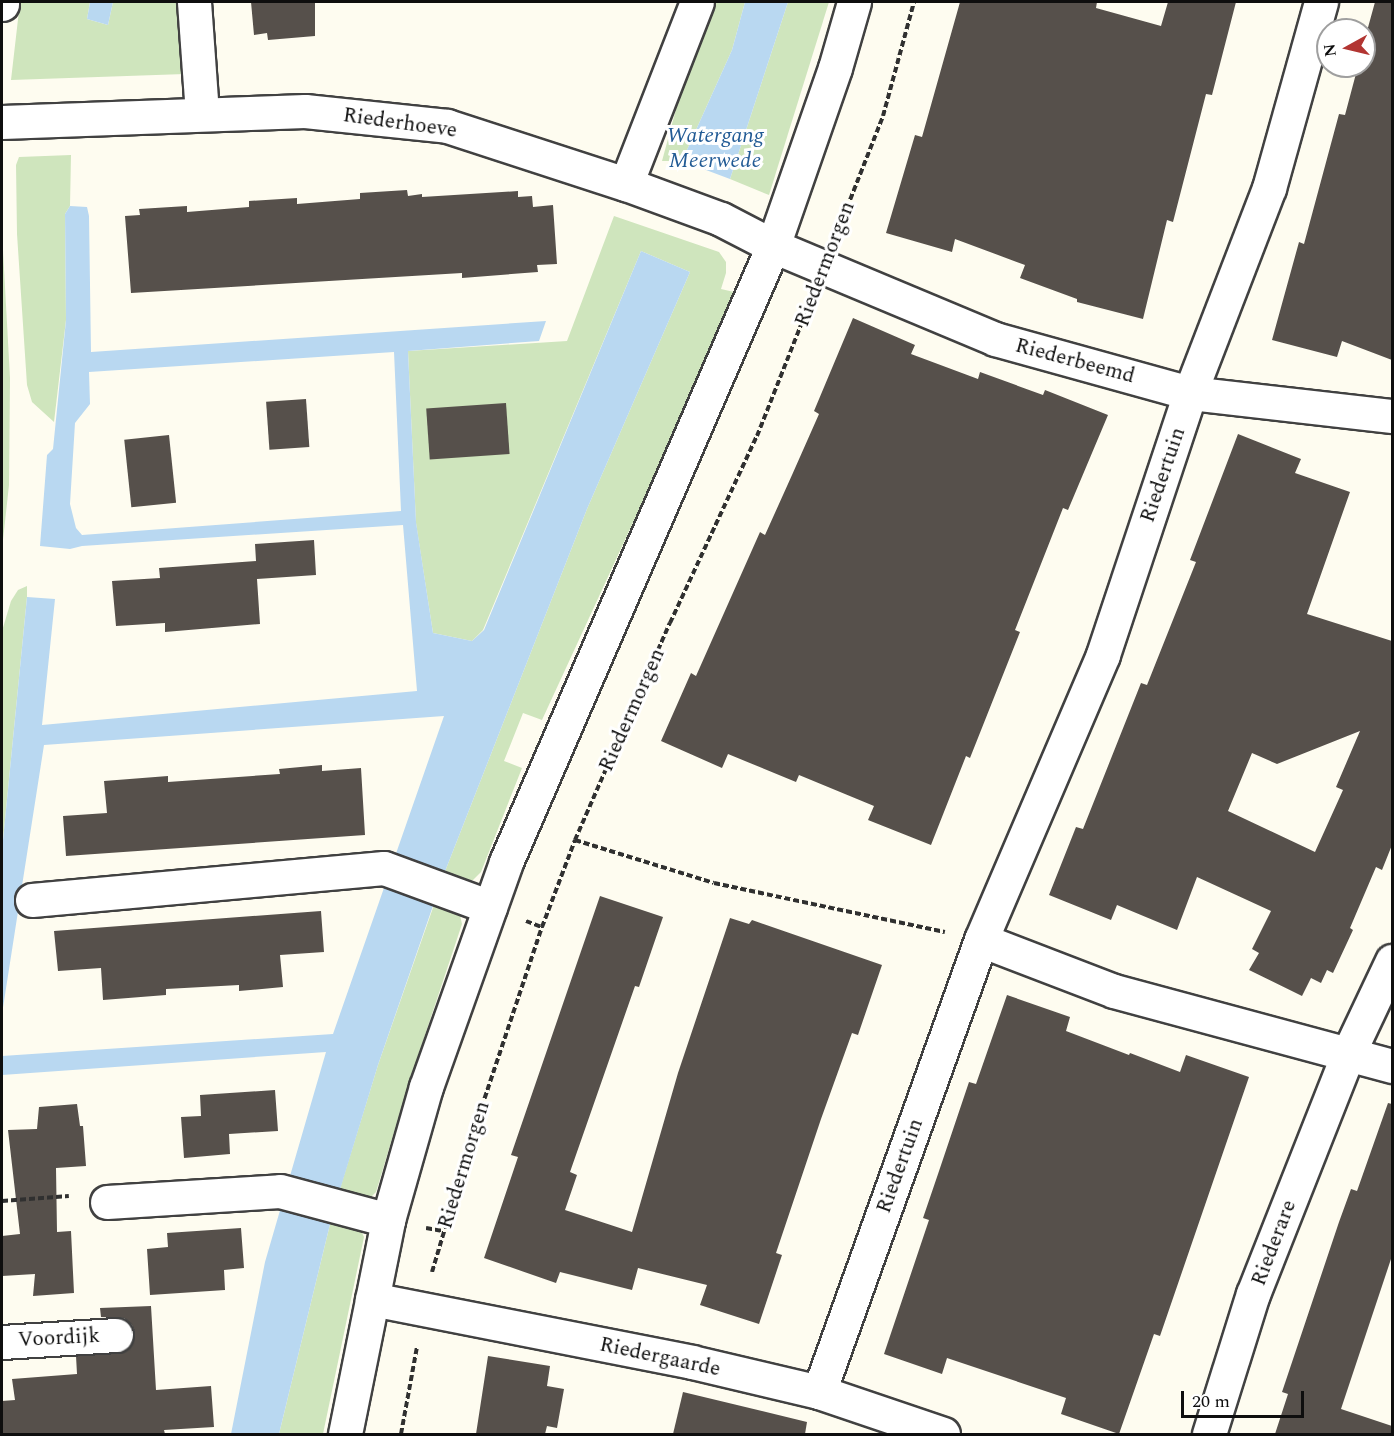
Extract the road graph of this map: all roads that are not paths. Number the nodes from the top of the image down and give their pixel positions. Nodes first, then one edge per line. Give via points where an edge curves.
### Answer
1 (194, 2) edge
2 (697, 2) edge
3 (854, 2) edge
4 (1321, 2) edge
5 (202, 114) junction
6 (2, 122) edge
7 (626, 184) junction
8 (773, 246) junction
9 (1191, 393) junction
10 (1392, 416) edge
11 (32, 900) dead end
12 (490, 907) junction
13 (981, 940) junction
14 (1392, 961) edge
15 (1348, 1054) junction
16 (1392, 1066) edge
17 (107, 1202) road end
18 (388, 1220) junction
19 (372, 1299) junction
20 (116, 1335) dead end
21 (2, 1342) edge
22 (819, 1392) junction
23 (345, 1434) edge
24 (943, 1434) edge
25 (1209, 1434) edge

1 - 5 street
2 - 7 street
3 - 8 street
4 - 9 street, Riedertuin via 1269,188
5 - 6 street, Riederhoeve
5 - 7 street, Riederhoeve via 305,111 447,126
7 - 8 street, Riederhoeve via 721,219
8 - 9 street, Riederbeemd via 995,339
8 - 12 street via 510,851
9 - 10 street, Riederbeemd
9 - 13 street, Riedertuin via 1103,655
11 - 12 street via 384,867
12 - 18 street via 426,1087
13 - 15 street via 1114,990
13 - 22 street, Riedertuin
14 - 15 street, Riederare
15 - 16 street
15 - 25 street, Riederare via 1253,1294
17 - 18 street via 280,1191
18 - 19 street
19 - 22 street, Riedergaarde via 692,1362
19 - 23 street
20 - 21 street, Voordijk
22 - 24 street, Riedergaarde

